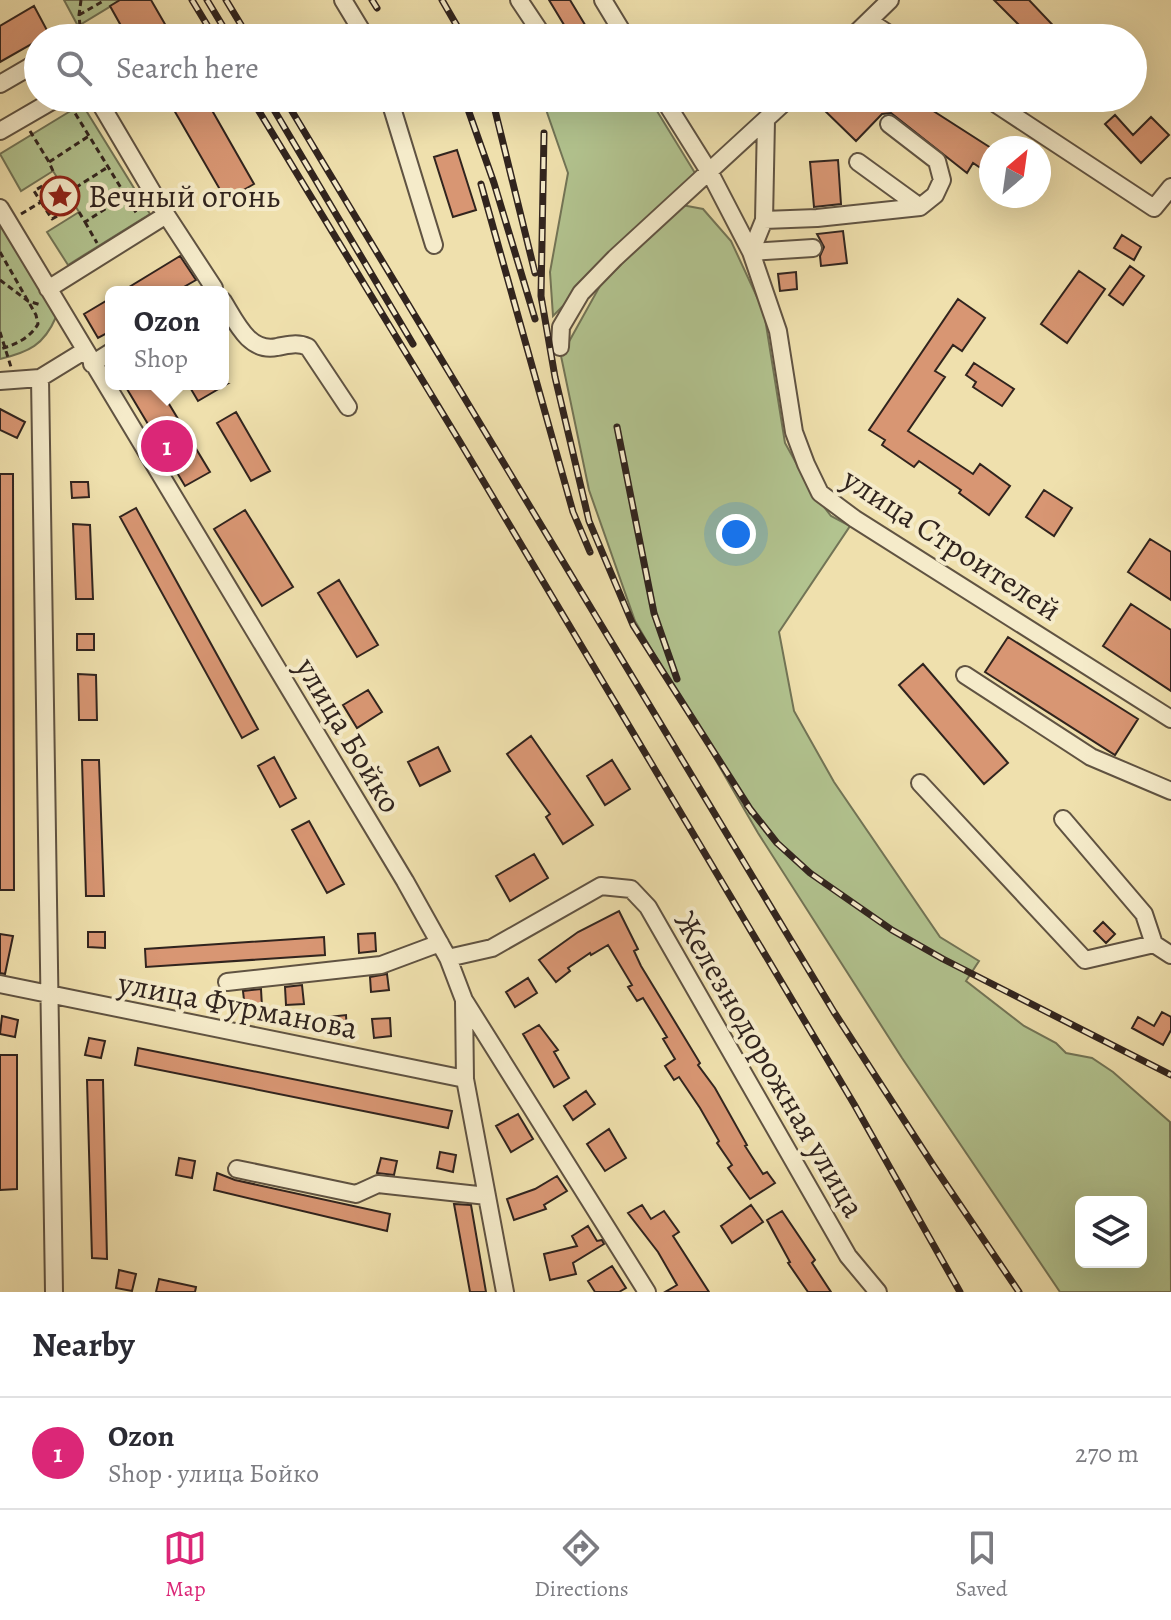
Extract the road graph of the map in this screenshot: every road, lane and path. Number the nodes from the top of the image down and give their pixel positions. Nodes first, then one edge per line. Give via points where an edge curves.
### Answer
1 (81, 0) edge
2 (105, 0) edge
3 (343, 0) edge
4 (519, 0) edge
5 (603, 0) edge
6 (890, 0) edge
7 (79, 15) junction
8 (869, 21) junction
9 (79, 24) edge
10 (358, 24) edge
11 (535, 24) edge
12 (618, 24) edge
13 (866, 24) edge
14 (874, 24) edge
15 (24, 70) edge
16 (0, 84) edge
17 (32, 112) edge
18 (74, 112) edge
19 (105, 112) edge
20 (393, 112) edge
21 (672, 112) edge
22 (774, 112) edge
23 (1008, 112) edge
24 (22, 118) junction
25 (766, 120) junction
26 (889, 124) dead end
27 (0, 131) edge
28 (89, 136) junction
29 (49, 162) junction
30 (858, 162) dead end
31 (108, 167) junction
32 (53, 171) dead end
33 (710, 173) junction
34 (57, 177) dead end
35 (1171, 187) edge
36 (67, 193) dead end
37 (125, 196) junction
38 (41, 202) junction
39 (75, 206) dead end
40 (920, 207) junction
41 (163, 210) junction
42 (79, 212) dead end
43 (4, 215) edge
44 (764, 220) junction
45 (85, 222) junction
46 (146, 229) junction
47 (434, 245) dead end
48 (813, 248) dead end
49 (0, 252) edge
50 (751, 252) junction
51 (104, 254) junction
52 (0, 280) edge
53 (212, 286) edge
54 (48, 289) junction
55 (28, 301) junction
56 (61, 312) junction
57 (229, 312) edge
58 (0, 332) edge
59 (560, 347) dead end
60 (2, 349) edge
61 (105, 353) edge
62 (88, 357) junction
63 (40, 378) junction
64 (18, 379) junction
65 (0, 381) edge
66 (105, 385) edge
67 (108, 390) edge
68 (348, 407) dead end
69 (965, 675) dead end
70 (1171, 719) edge
71 (920, 783) dead end
72 (1171, 791) edge
73 (1063, 819) dead end
74 (1154, 944) junction
75 (444, 951) junction
76 (1171, 955) edge
77 (227, 982) dead end
78 (0, 984) edge
79 (49, 996) junction
80 (464, 1000) junction
81 (465, 1079) junction
82 (237, 1169) dead end
83 (487, 1196) junction
84 (54, 1292) edge
85 (505, 1292) edge
86 (647, 1292) edge
87 (878, 1292) edge

1 - 7 path
2 - 7 path
3 - 10 street
4 - 11 street
5 - 12 street
6 - 8 street
7 - 9 path
8 - 13 street
8 - 14 street
15 - 16 street
17 - 24 street
18 - 28 path
19 - 41 street
20 - 47 street
21 - 33 street, улица Строителей
22 - 25 street
23 - 35 street via 1154,208
24 - 27 street
24 - 29 path
25 - 33 street
25 - 44 street
26 - 40 street via 937,161 942,180 935,195
28 - 29 path
28 - 31 path
29 - 32 path
30 - 40 street
31 - 36 path
31 - 37 path
33 - 50 street, улица Строителей
33 - 59 street via 581,293 561,327
34 - 38 path via 34,191
37 - 45 path
37 - 46 path
38 - 39 path via 52,219
38 - 43 path
40 - 44 street
41 - 46 street via 163,217
41 - 53 street
42 - 45 path
43 - 54 street, улица Бойко
44 - 50 street
45 - 51 path
46 - 51 street
48 - 50 street
49 - 55 path
50 - 70 street, улица Строителей via 778,331 794,432 820,493
51 - 54 street
52 - 55 path
54 - 56 street, улица Бойко
55 - 56 path
55 - 60 path via 38,324 33,333
56 - 62 street, улица Бойко
57 - 68 street via 258,346 308,347
58 - 60 path
60 - 64 path
61 - 62 street
62 - 63 street
62 - 66 street, улица Бойко
63 - 64 street
63 - 79 street
64 - 65 street
67 - 75 street, улица Бойко
69 - 72 street via 1091,757
71 - 74 street via 1085,960
73 - 74 street via 1144,914
74 - 76 street
75 - 77 street via 381,965
75 - 80 street, улица Бойко
75 - 87 street, Железнодорожная улица via 492,948 601,886 631,889 641,898 848,1256
78 - 79 street, улица Фурманова
79 - 81 street, улица Фурманова
79 - 84 street
80 - 81 street
80 - 86 street, улица Бойко
81 - 83 street
82 - 83 street via 356,1194 378,1184
83 - 85 street

